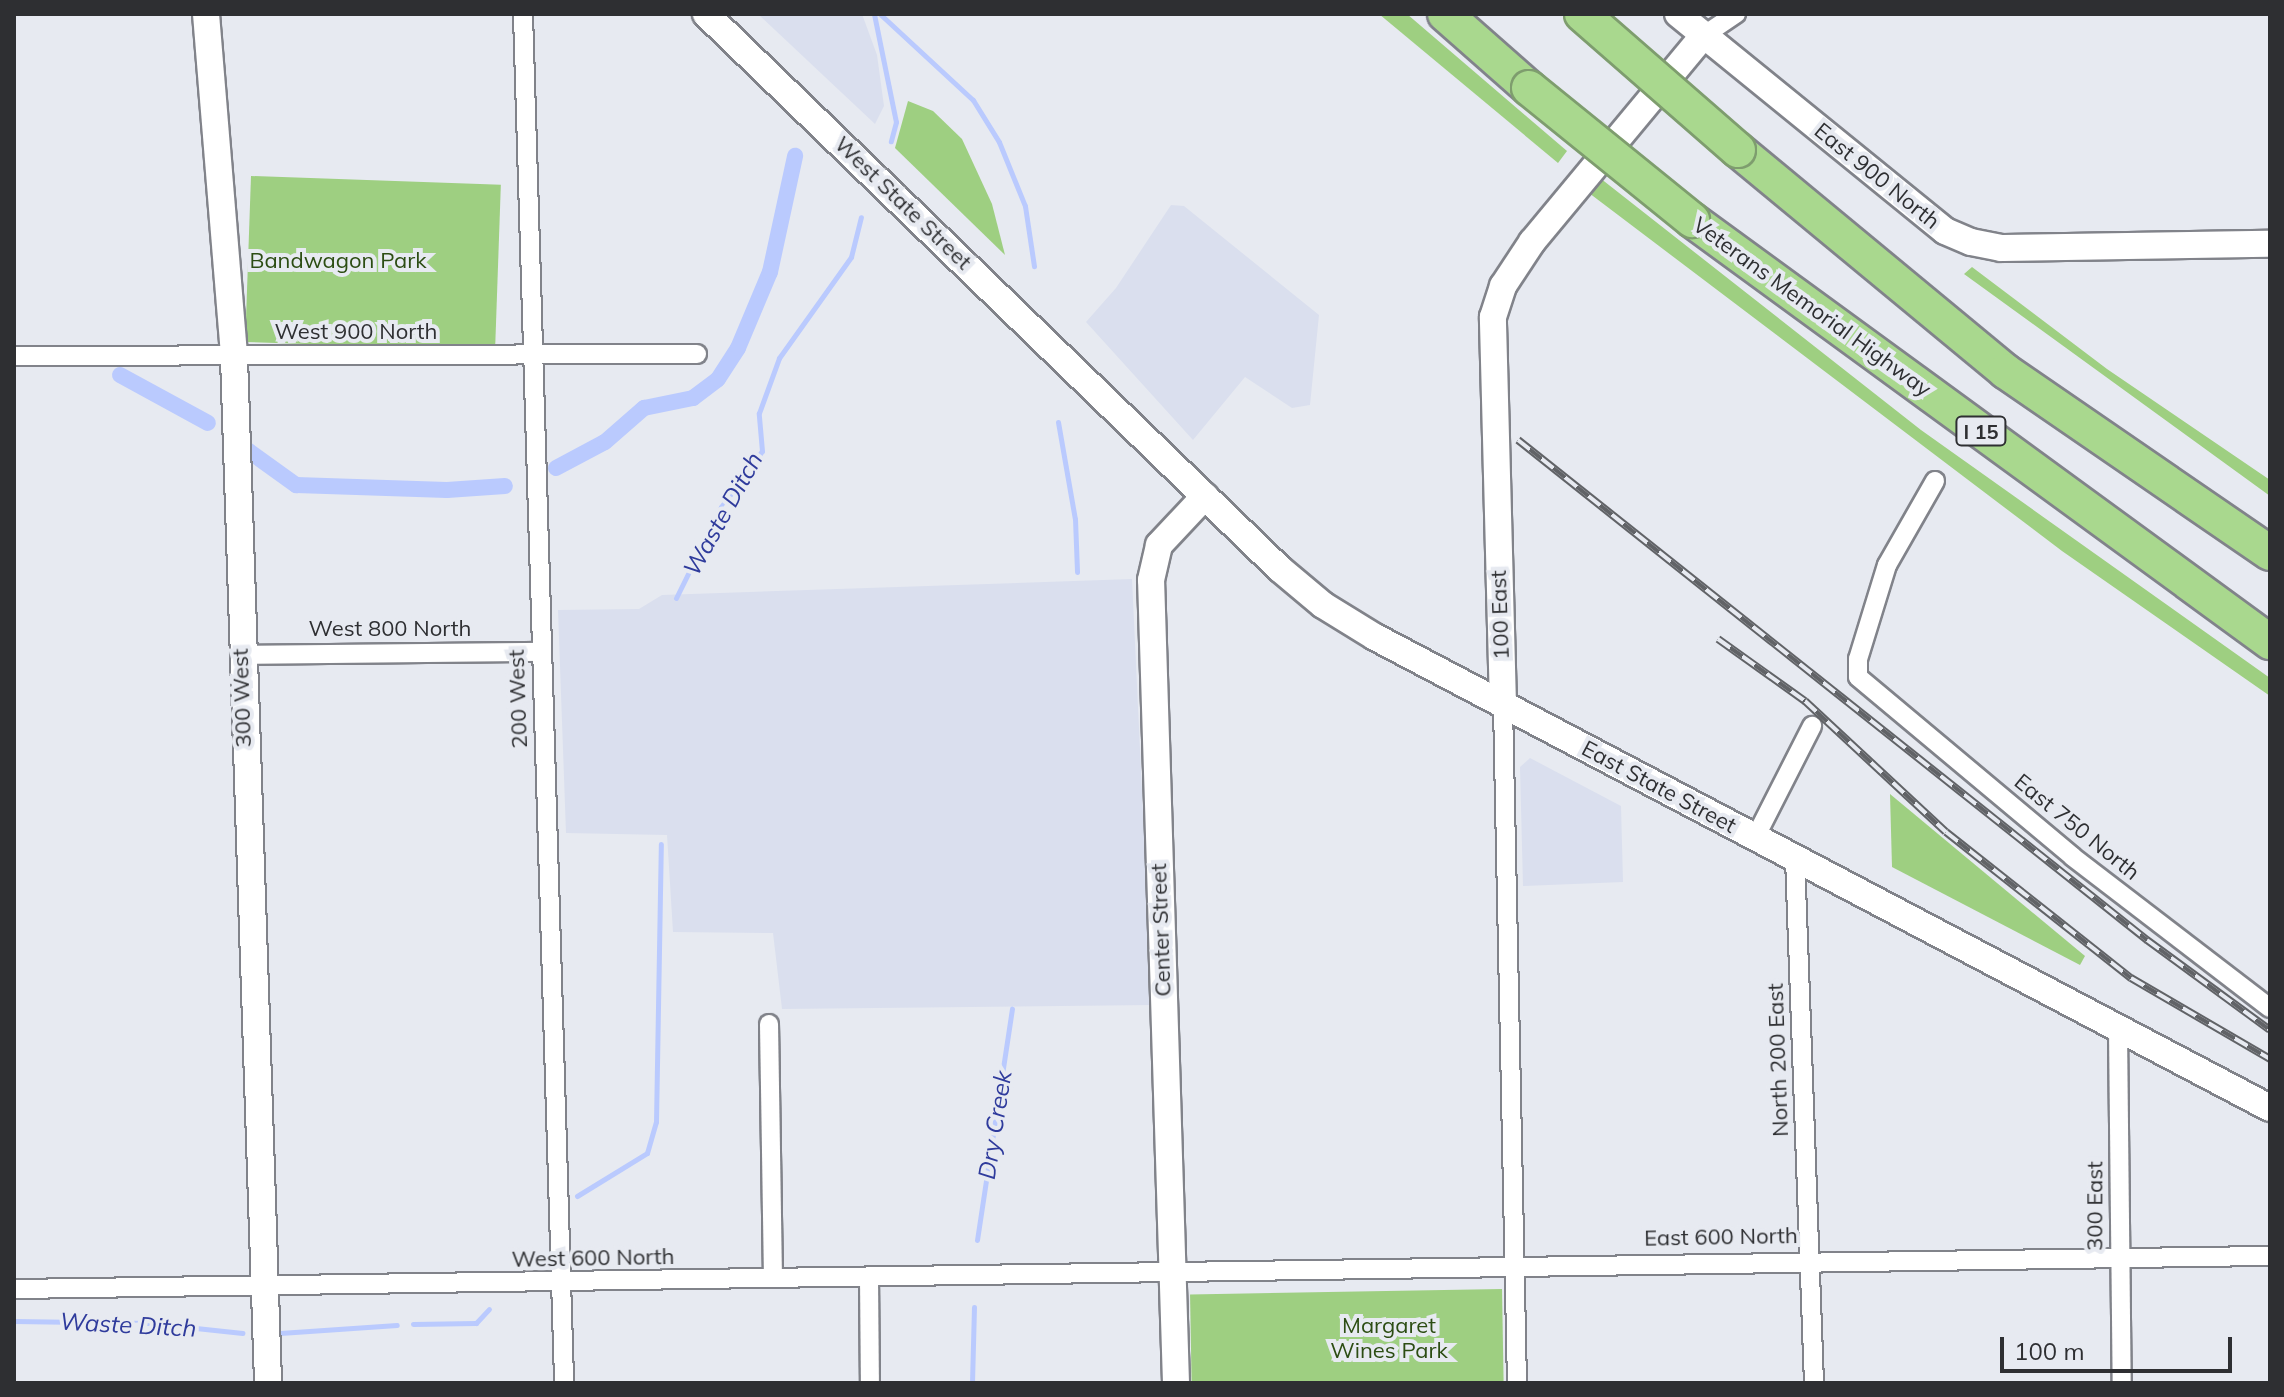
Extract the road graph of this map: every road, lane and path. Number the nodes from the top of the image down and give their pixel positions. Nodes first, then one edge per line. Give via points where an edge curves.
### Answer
1 (206, 14) edge
2 (523, 14) edge
3 (706, 14) edge
4 (1445, 14) edge
5 (1582, 14) edge
6 (1678, 14) edge
7 (1736, 14) edge
8 (1703, 36) junction
9 (2270, 244) edge
10 (697, 354) dead end
11 (14, 356) edge
12 (532, 356) junction
13 (234, 357) junction
14 (1099, 393) joint
15 (1935, 481) dead end
16 (1205, 496) junction
17 (2270, 553) edge
18 (2270, 642) edge
19 (540, 652) junction
20 (240, 655) junction
21 (1503, 705) junction
22 (1812, 726) dead end
23 (1755, 838) junction
24 (1795, 858) junction
25 (2270, 1008) edge
26 (769, 1024) dead end
27 (2118, 1030) junction
28 (2270, 1108) edge
29 (2119, 1255) junction
30 (2270, 1256) edge
31 (1810, 1259) junction
32 (1514, 1265) junction
33 (1172, 1272) junction
34 (869, 1277) junction
35 (773, 1278) junction
36 (562, 1282) junction
37 (265, 1288) junction
38 (14, 1289) edge
39 (268, 1383) edge
40 (564, 1383) edge
41 (870, 1383) edge
42 (1176, 1383) edge
43 (1517, 1383) edge
44 (1814, 1383) edge
45 (2122, 1383) edge

1 - 13 street, 300 West
2 - 12 street, 200 West
3 - 14 street, West State Street
4 - 18 highway, Veterans Memorial Highway / I 15, bridge via 1692,220
5 - 17 highway, bridge via 2005,371
6 - 8 street, East 900 North
7 - 8 street
8 - 9 street, East 900 North via 1945,231 1971,242 2001,248
8 - 21 street, 100 East via 1532,242 1503,286 1493,317
10 - 12 street, West 900 North
11 - 13 street, West 900 North
12 - 13 street, West 900 North
12 - 19 street, 200 West
13 - 20 street, 300 West
14 - 16 street, East State Street
15 - 25 street, East 750 North via 1887,565 1858,659 1858,677 2073,857
16 - 21 street, East State Street via 1323,605
16 - 33 street, Center Street via 1159,545 1151,580
19 - 20 street, West 800 North
19 - 36 street, 200 West
20 - 37 street, 300 West
21 - 23 street, East State Street
21 - 32 street, 100 East
22 - 23 street
23 - 24 street, East State Street
24 - 27 street, East State Street
24 - 31 street, North 200 East
26 - 35 street
27 - 28 street, East State Street
27 - 29 street, 300 East
29 - 30 street, East 600 North
29 - 31 street, East 600 North
29 - 45 street, 300 East
31 - 32 street, East 600 North
31 - 44 street, North 200 East
32 - 33 street, East 600 North
32 - 43 street, 100 East
33 - 34 street, West 600 North
33 - 42 street, Center Street
34 - 35 street, West 600 North
34 - 41 street
35 - 36 street, West 600 North
36 - 37 street, West 600 North
36 - 40 street, 200 West
37 - 38 street, West 600 North
37 - 39 street, 300 West

